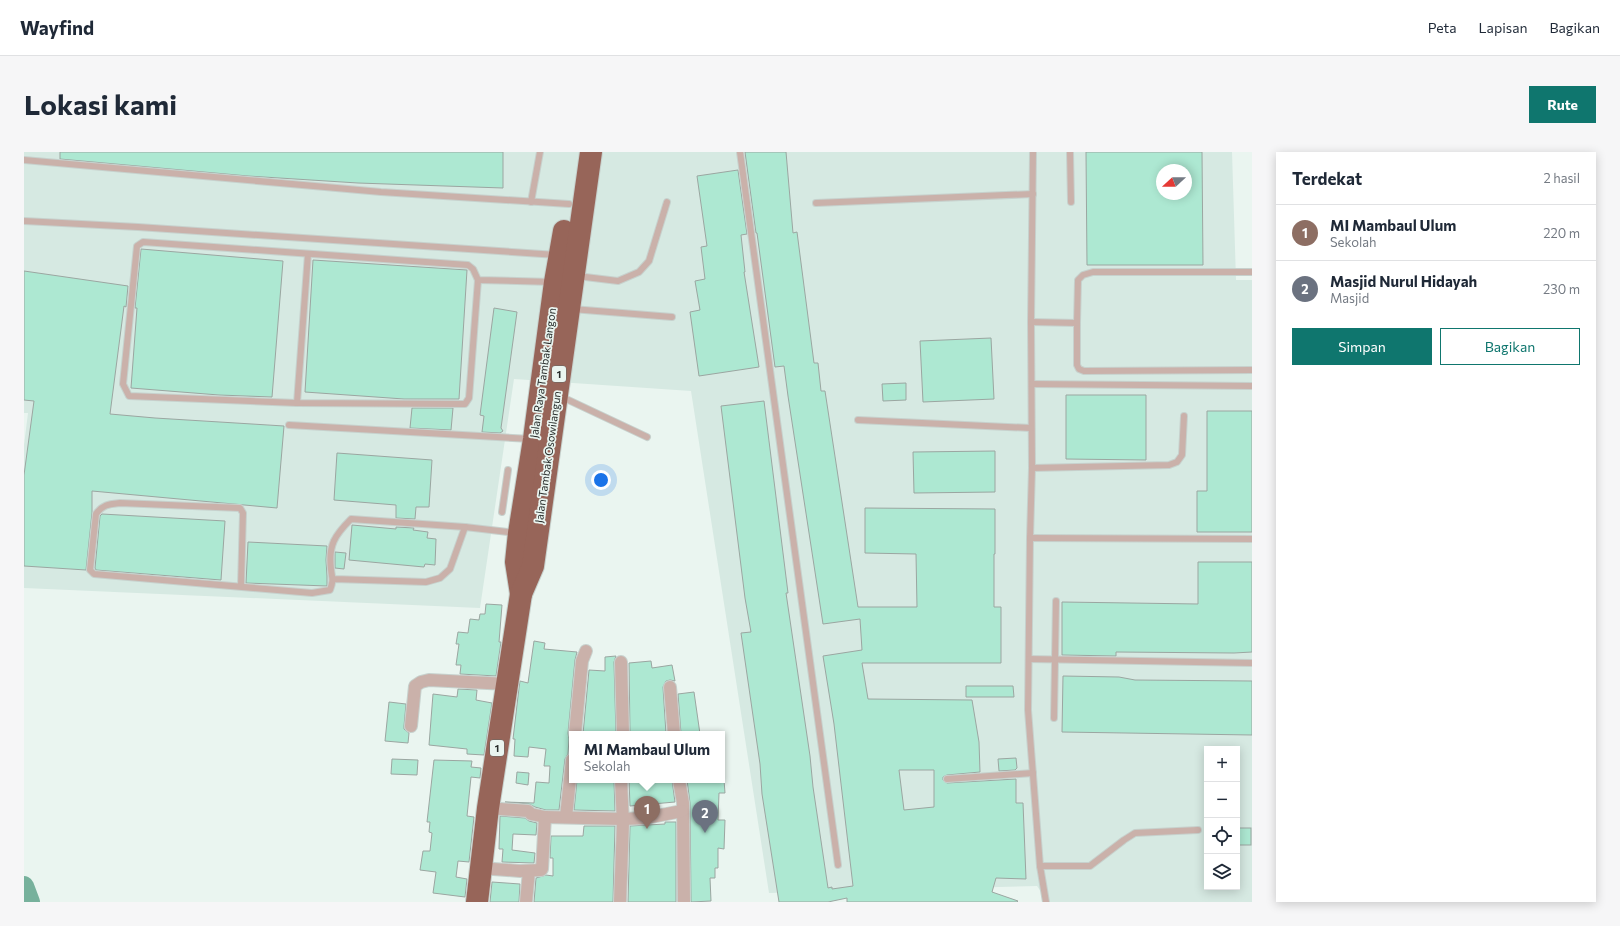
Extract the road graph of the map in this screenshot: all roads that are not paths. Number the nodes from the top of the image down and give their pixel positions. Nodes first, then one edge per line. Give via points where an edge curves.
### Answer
1 (540, 152) edge
2 (576, 152) edge
3 (591, 152) edge
4 (740, 152) edge
5 (1033, 152) edge
6 (1070, 152) edge
7 (24, 160) edge
8 (1033, 194) junction
9 (531, 202) junction
10 (667, 202) dead end
11 (1071, 202) dead end
12 (569, 204) junction
13 (816, 204) dead end
14 (24, 222) edge
15 (308, 254) junction
16 (1252, 272) edge
17 (563, 277) junction
18 (478, 280) junction
19 (568, 309) junction
20 (672, 317) dead end
21 (1031, 322) junction
22 (1077, 324) junction
23 (1252, 370) edge
24 (1032, 384) junction
25 (1252, 386) edge
26 (556, 394) junction
27 (297, 403) junction
28 (1184, 416) dead end
29 (858, 420) dead end
30 (289, 425) dead end
31 (1031, 428) junction
32 (647, 437) dead end
33 (542, 441) junction
34 (1032, 468) junction
35 (508, 470) dead end
36 (502, 512) dead end
37 (465, 527) junction
38 (528, 534) junction
39 (1030, 538) junction
40 (1252, 539) edge
41 (334, 579) junction
42 (241, 586) junction
43 (1056, 601) dead end
44 (586, 651) dead end
45 (1029, 659) junction
46 (1054, 660) junction
47 (620, 662) dead end
48 (1252, 663) edge
49 (507, 684) junction
50 (670, 687) dead end
51 (1054, 718) dead end
52 (411, 726) dead end
53 (575, 731) edge
54 (623, 731) edge
55 (674, 731) edge
56 (1033, 773) junction
57 (947, 779) dead end
58 (570, 783) edge
59 (621, 783) edge
60 (680, 783) edge
61 (488, 808) junction
62 (682, 811) junction
63 (545, 817) junction
64 (566, 817) junction
65 (623, 819) junction
66 (1198, 830) dead end
67 (838, 865) dead end
68 (1040, 866) junction
69 (480, 868) junction
70 (529, 871) junction
71 (477, 902) edge
72 (526, 902) edge
73 (620, 902) edge
74 (684, 902) edge
75 (1046, 902) edge

1 - 9 lane
2 - 12 highway, Jalan Raya Tambak Langon / 1
3 - 17 highway, Jalan Tambak Osowilangun / 1
4 - 67 lane
5 - 8 lane
6 - 11 lane
7 - 9 lane via 381,192
8 - 13 lane
8 - 21 lane
9 - 12 lane
10 - 17 lane via 649,262 639,272 618,281
12 - 17 highway, Jalan Raya Tambak Langon / 1
14 - 17 lane via 138,227
15 - 18 lane via 468,265 474,269
15 - 27 lane
15 - 27 lane via 143,242 137,246 123,384 129,396
16 - 22 lane via 1093,272 1083,275 1078,280
17 - 18 lane via 543,281
17 - 19 highway, Jalan Tambak Osowilangun / 1
17 - 33 highway, Jalan Raya Tambak Langon / 1
18 - 27 lane via 469,398 465,404
19 - 20 lane
19 - 26 highway, Jalan Tambak Osowilangun / 1
21 - 22 lane
21 - 24 lane
22 - 23 lane via 1077,365 1084,371
24 - 25 lane
24 - 31 lane
26 - 32 lane
26 - 33 highway, Jalan Tambak Osowilangun / 1
28 - 34 lane via 1182,455 1177,462 1169,465
29 - 31 lane
30 - 33 lane
31 - 34 lane
33 - 38 highway, Jalan Tambak Osowilangun / 1
34 - 39 lane
35 - 36 lane
37 - 38 lane
37 - 41 lane via 450,569 440,578 426,582
37 - 41 lane via 351,519 338,533 332,545 331,569
38 - 49 highway, Jalan Tambak Osowilangun / 1 via 533,566 521,594
39 - 40 lane
39 - 45 lane
41 - 42 lane via 330,590 312,593
42 - 42 lane via 243,513 240,508 120,503 101,507 96,514 91,572
43 - 46 lane
44 - 53 street via 582,661
45 - 46 lane
45 - 56 lane via 1028,710
46 - 48 lane
46 - 51 lane
47 - 54 street
49 - 52 street via 429,680 421,682 415,686
49 - 61 highway, 1
50 - 55 street
56 - 57 lane
56 - 68 lane
58 - 64 street
59 - 65 street
60 - 62 street
61 - 63 street via 528,812
61 - 69 highway, 1
62 - 65 street via 646,818
62 - 74 street
63 - 64 street
63 - 70 street via 542,869
64 - 65 street
65 - 73 street
66 - 68 lane via 1135,833 1090,866
68 - 75 lane
69 - 70 street
69 - 71 highway, 1
70 - 72 street

